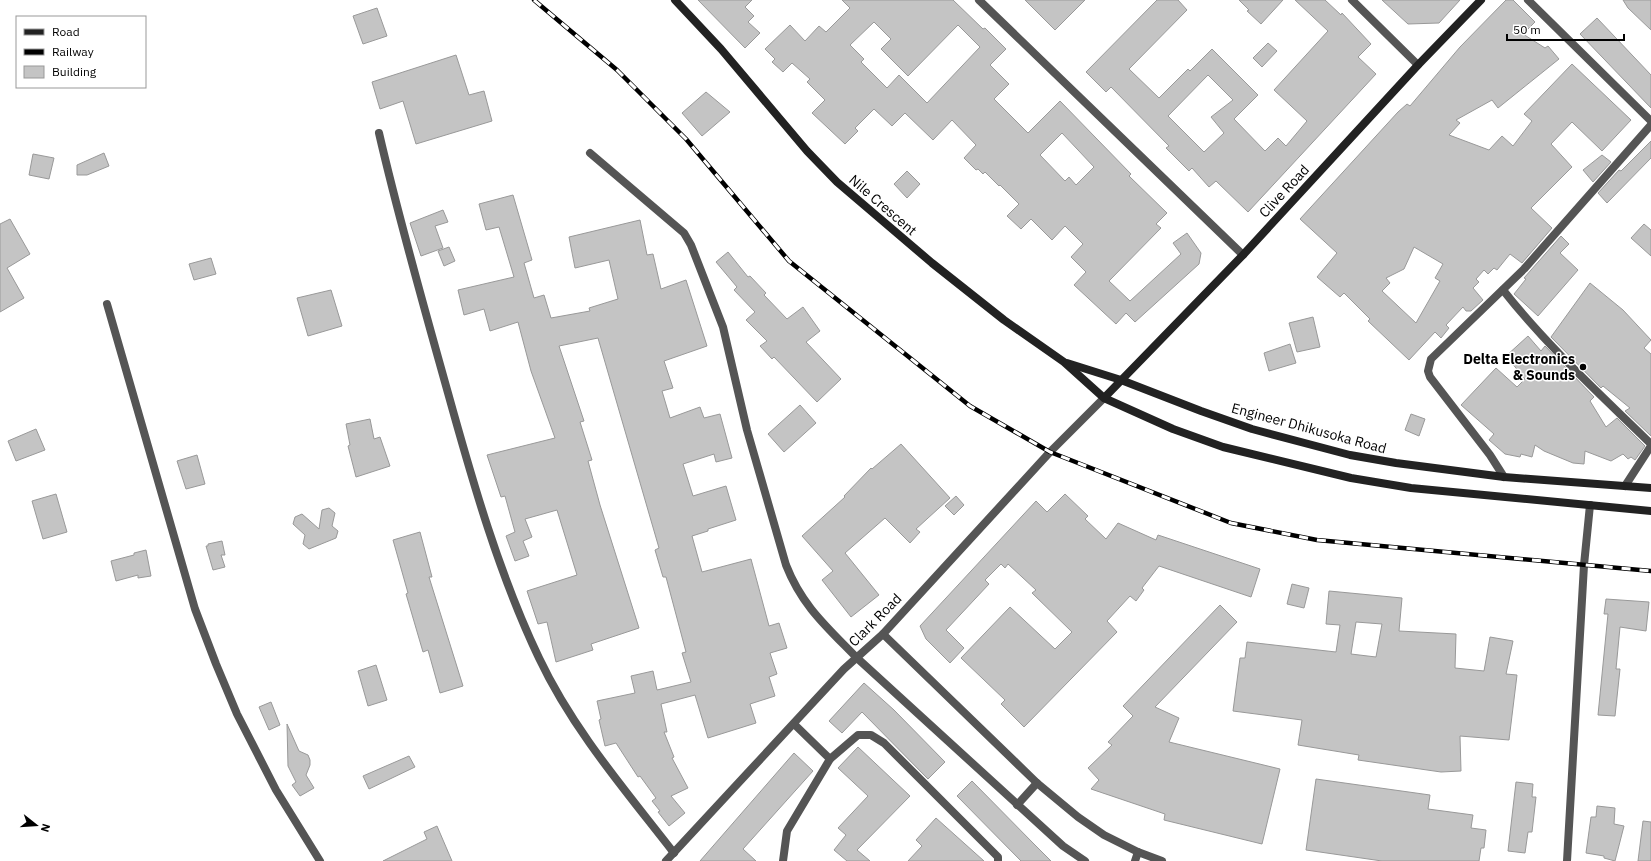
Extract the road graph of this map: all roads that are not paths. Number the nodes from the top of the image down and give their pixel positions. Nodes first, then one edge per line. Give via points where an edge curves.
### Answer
1 (675, 0) edge
2 (979, 0) edge
3 (1352, 0) edge
4 (1481, 0) edge
5 (1528, 0) edge
6 (1418, 65) junction
7 (1651, 121) edge
8 (1651, 125) edge
9 (379, 133) dead end
10 (590, 152) dead end
11 (1243, 255) junction
12 (1504, 290) junction
13 (107, 304) dead end
14 (1064, 362) junction
15 (1121, 380) junction
16 (1104, 398) junction
17 (1651, 445) edge
18 (1504, 477) junction
19 (1625, 486) junction
20 (1651, 488) edge
21 (1590, 505) junction
22 (1651, 511) edge
23 (882, 634) junction
24 (857, 658) junction
25 (794, 724) junction
26 (830, 759) junction
27 (1037, 783) junction
28 (1017, 805) junction
29 (1138, 852) junction
30 (674, 853) junction
31 (320, 861) edge
32 (666, 861) edge
33 (783, 861) edge
34 (998, 861) edge
35 (1085, 861) edge
36 (1135, 861) edge
37 (1162, 861) edge
38 (1567, 861) edge

1 - 14 street, Nile Crescent via 837,182 932,264 1004,320
2 - 11 street
3 - 6 street
4 - 6 street, Clive Road
5 - 7 street
6 - 11 street, Clive Road
8 - 12 street
9 - 30 street via 395,202 474,484 505,578 540,659 571,713 605,764
10 - 24 street via 684,233 692,245 723,327 747,430 786,565 795,586 813,613
11 - 15 street, Clive Road
12 - 17 street via 1562,357
12 - 18 street via 1431,359 1428,371
13 - 31 street via 195,609 216,664 237,714 276,790
14 - 15 street, Engineer Dhikusoka Road
14 - 16 street, Nile Crescent
15 - 16 street, Clive Road
15 - 18 street, Engineer Dhikusoka Road via 1252,429 1350,455
16 - 21 street via 1173,429 1223,447 1308,468 1411,488
16 - 23 street, Clark Road via 1050,452
17 - 19 street
18 - 19 street, Engineer Dhikusoka Road
19 - 20 street, Engineer Dhikusoka Road
21 - 22 street
21 - 38 street via 1584,565
23 - 24 street, Clark Road
23 - 27 street
24 - 25 street, Clark Road
24 - 28 street
25 - 26 street
25 - 30 street, Clark Road
26 - 33 street via 787,831
26 - 34 street via 858,735 871,735 884,743 998,857
27 - 28 street
27 - 29 street via 1104,835
28 - 35 street via 1063,846
29 - 36 street
29 - 37 street
30 - 32 street, Clark Road

